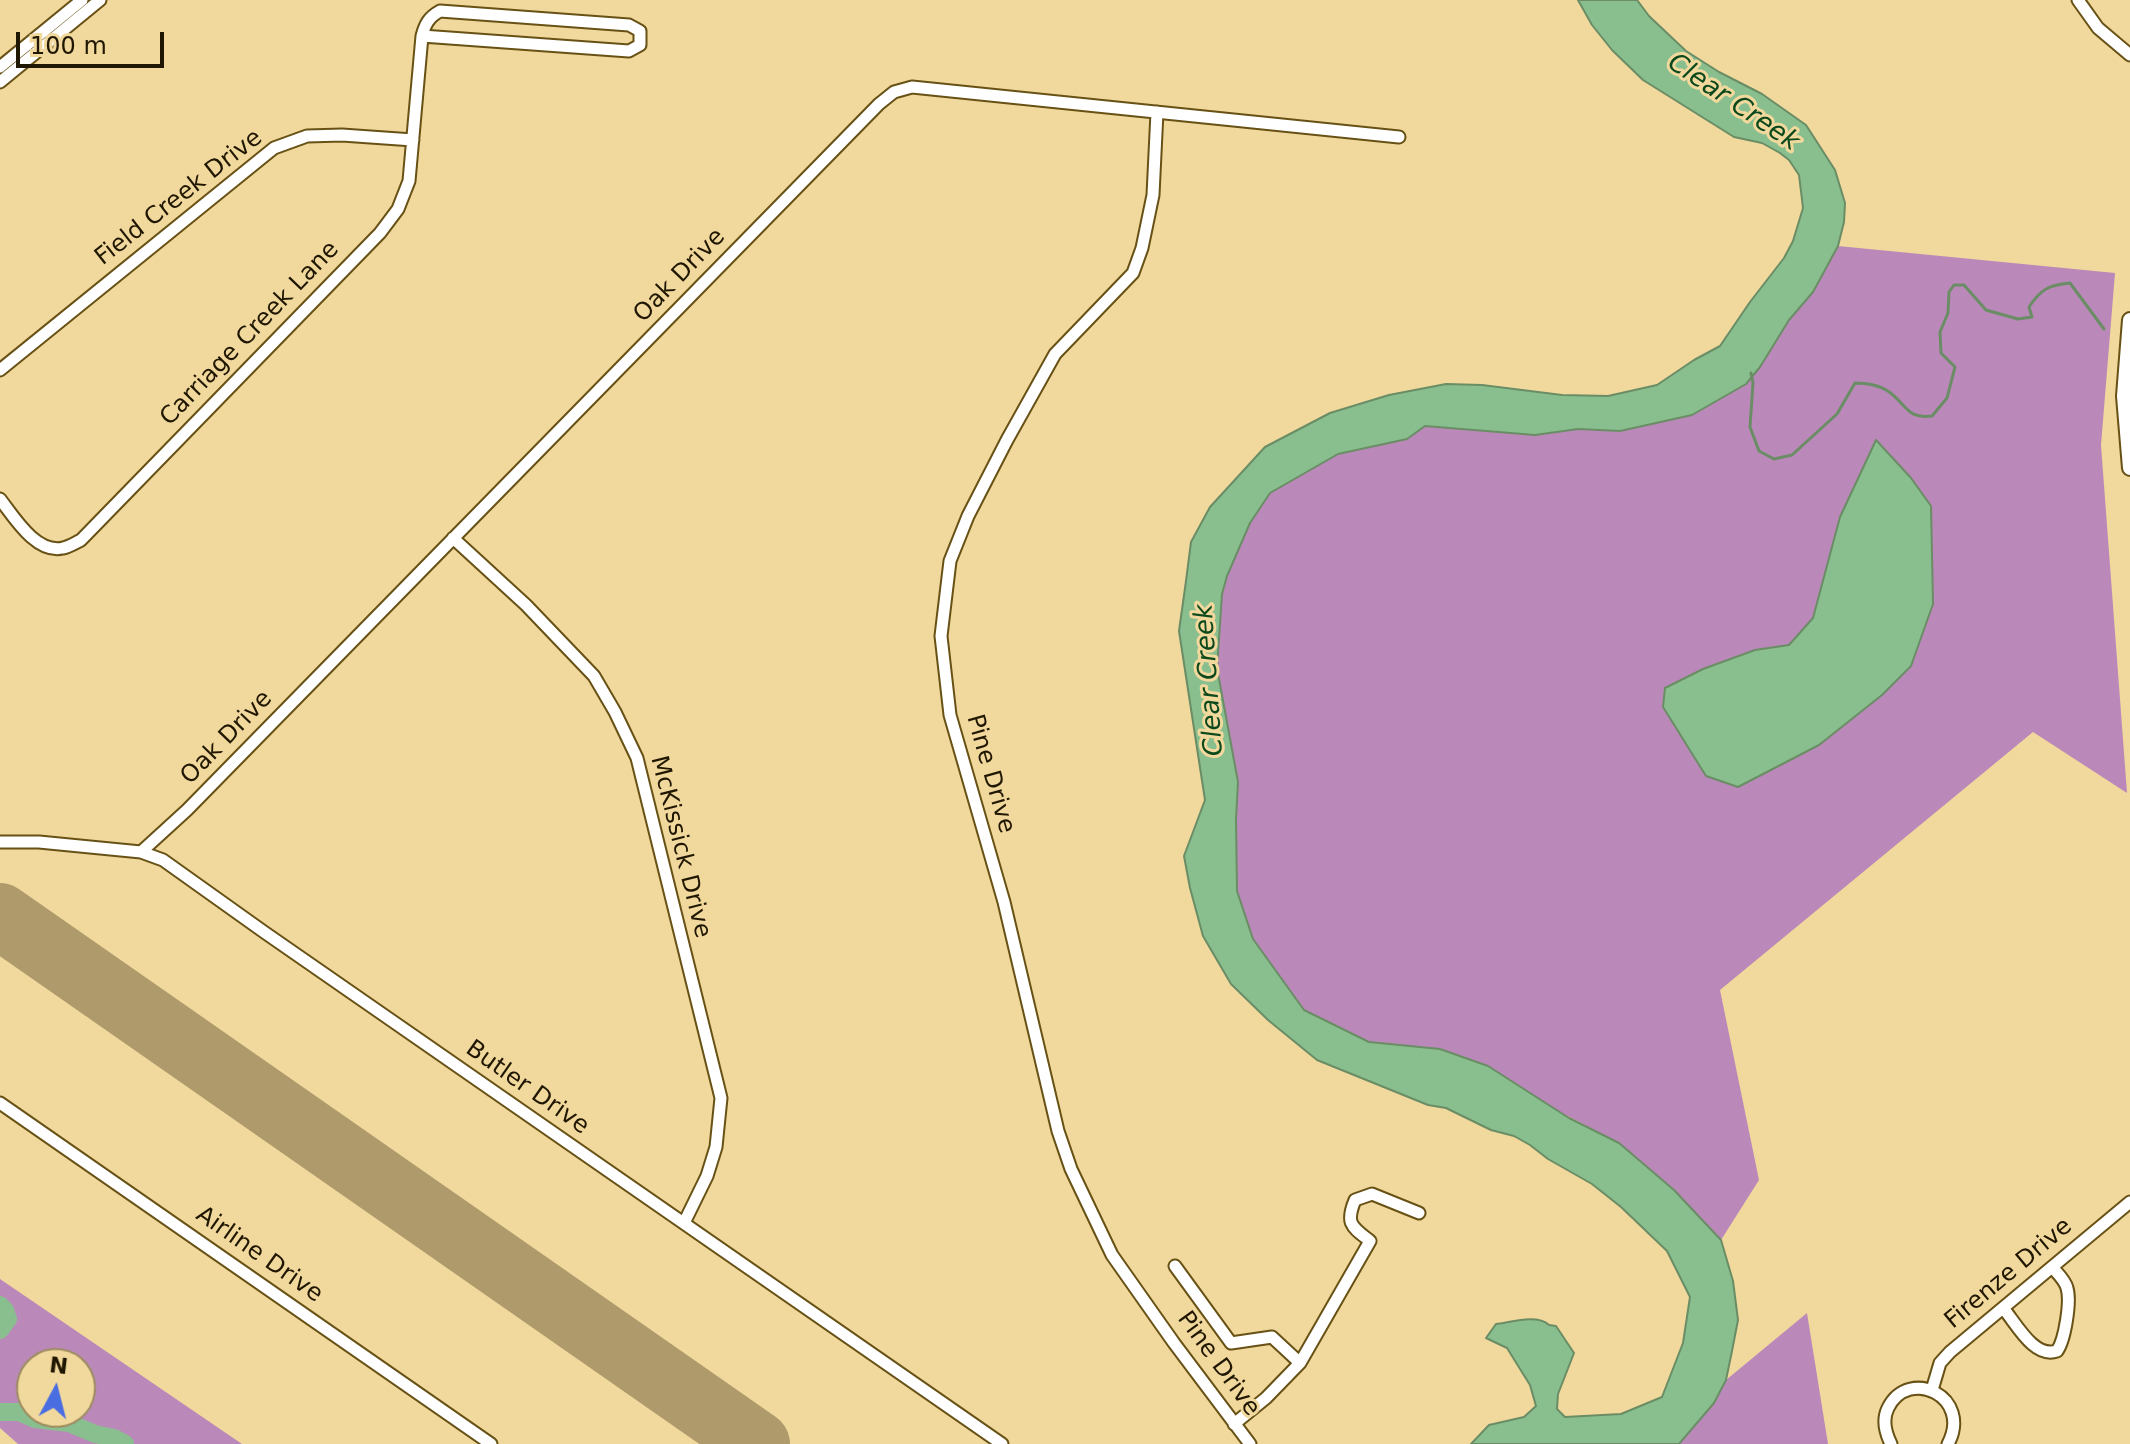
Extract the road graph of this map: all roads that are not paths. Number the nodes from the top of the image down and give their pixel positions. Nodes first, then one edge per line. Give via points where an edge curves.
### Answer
1 (82, 0) edge
2 (100, 0) edge
3 (2078, 0) edge
4 (422, 36) junction
5 (2130, 55) edge
6 (0, 67) edge
7 (0, 82) edge
8 (1157, 112) junction
9 (1399, 137) dead end
10 (413, 140) junction
11 (2130, 320) edge
12 (0, 370) edge
13 (2130, 468) edge
14 (0, 499) edge
15 (453, 538) junction
16 (0, 842) edge
17 (141, 852) junction
18 (0, 1103) edge
19 (2130, 1202) edge
20 (1419, 1213) dead end
21 (684, 1223) junction
22 (1175, 1266) dead end
23 (2052, 1267) junction
24 (2003, 1308) junction
25 (1300, 1363) junction
26 (1932, 1390) junction
27 (1234, 1424) junction
28 (491, 1444) edge
29 (1002, 1444) edge
30 (1250, 1444) edge
31 (1891, 1444) edge
32 (1948, 1444) edge

1 - 6 street
2 - 7 street
3 - 5 street via 2098,28
4 - 4 street via 629,51 640,45 641,35 632,25 440,11 426,23
4 - 10 street, Carriage Creek Lane
8 - 9 street, Oak Drive
8 - 15 street, Oak Drive via 912,87 894,92
8 - 27 street, Pine Drive via 1153,195 1133,273 1055,354 1007,440 950,561 941,636 950,715 1004,902 1071,1169 1112,1255
10 - 12 street, Field Creek Drive via 307,136 274,148
10 - 14 street, Carriage Creek Lane via 404,196 380,233 81,540 62,549 42,544
11 - 13 main road via 2124,396
15 - 17 street, Oak Drive
15 - 21 street, McKissick Drive via 594,676 637,758 721,1098 716,1147
16 - 17 street, Butler Drive
17 - 21 street, Butler Drive via 163,860
18 - 28 street, Airline Drive
19 - 23 street, Firenze Drive
20 - 25 street via 1372,1194 1355,1200 1350,1215 1354,1228 1370,1241
21 - 29 street, Butler Drive
22 - 25 street via 1231,1343 1272,1337
23 - 24 street, Firenze Drive
23 - 24 street via 2068,1296 2063,1343 2057,1351 2047,1353 2033,1345
24 - 26 street, Firenze Drive via 1945,1357
25 - 27 street
26 - 31 street via 1910,1389 1891,1402 1884,1423
26 - 32 street via 1953,1413
27 - 30 street, Pine Drive

